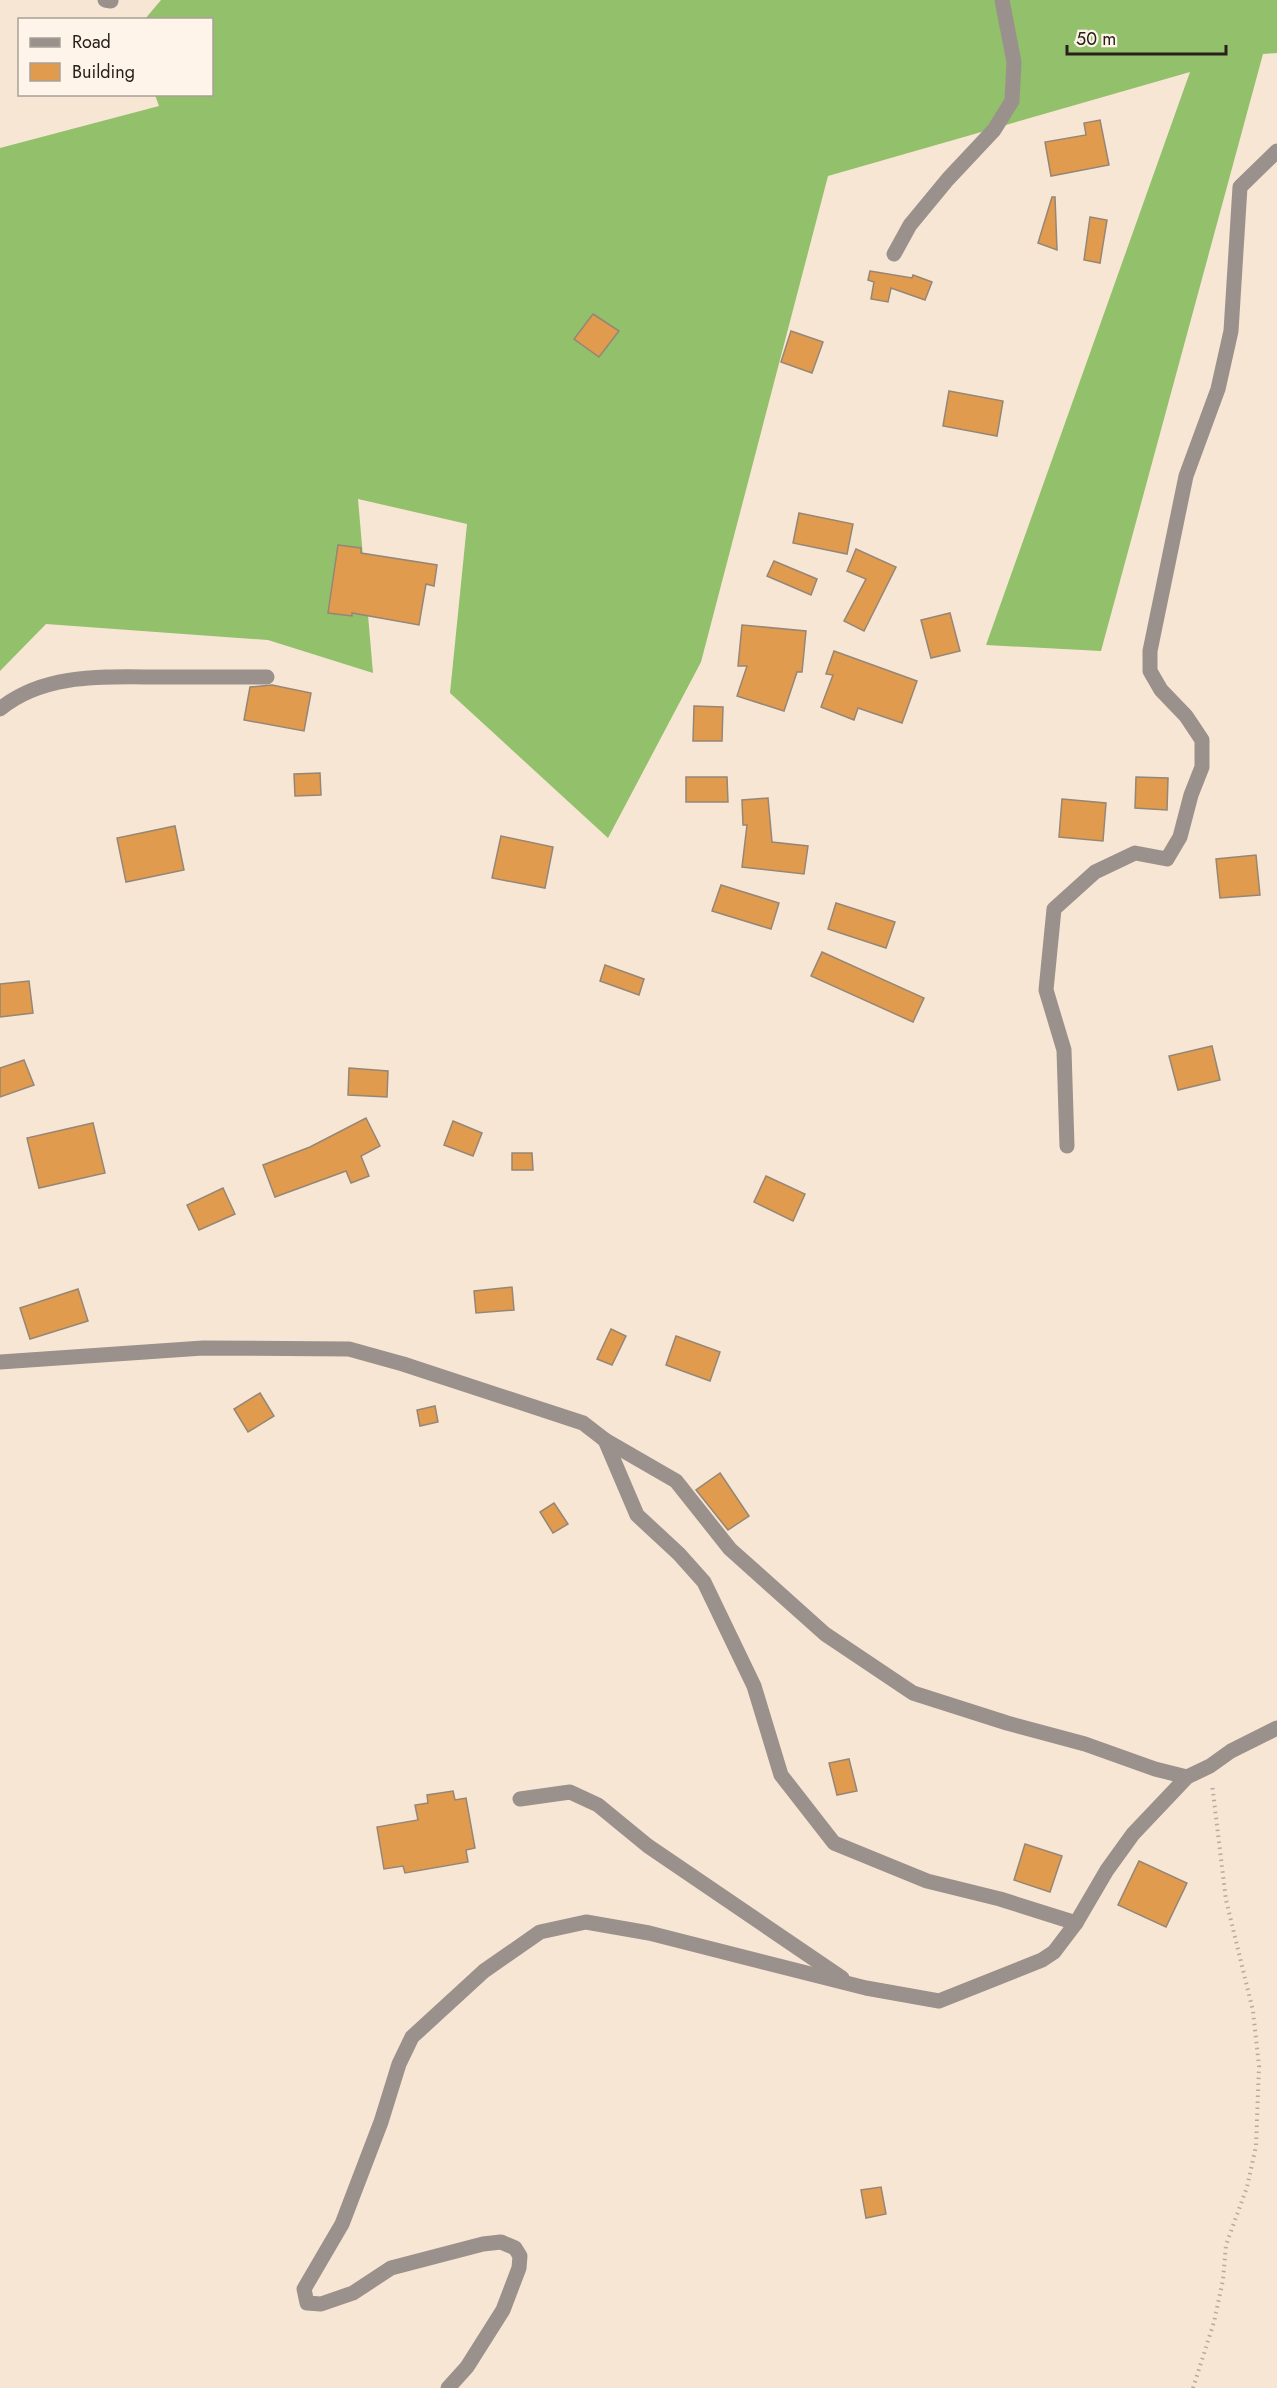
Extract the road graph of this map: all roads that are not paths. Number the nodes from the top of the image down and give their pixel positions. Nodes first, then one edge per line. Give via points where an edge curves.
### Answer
1 (105, 0) edge
2 (1002, 0) edge
3 (111, 1) edge
4 (1277, 151) edge
5 (894, 254) dead end
6 (267, 677) dead end
7 (0, 709) edge
8 (1067, 1146) dead end
9 (0, 1362) edge
10 (605, 1440) junction
11 (1277, 1728) edge
12 (1187, 1776) junction
13 (520, 1799) dead end
14 (1076, 1923) junction
15 (851, 1985) junction
16 (448, 2388) edge

1 - 3 street
2 - 5 street via 1014,62 1012,101 994,130 910,225
4 - 8 street via 1240,188 1231,331 1218,388 1186,476 1150,651 1150,671 1161,690 1202,740 1202,767 1180,837 1167,859 1135,854 1095,872 1054,909 1046,990 1064,1050
6 - 7 street via 86,677 13,698
9 - 10 street via 203,1348 349,1349 583,1423
10 - 12 street via 676,1481 730,1549 825,1634 914,1693
10 - 14 street via 638,1515 704,1582 754,1686 781,1775 834,1843 927,1881
11 - 12 street
12 - 14 street via 1133,1834
13 - 15 street via 570,1791 598,1806 648,1846
14 - 15 street via 1054,1952 1042,1960 939,2001
15 - 16 street via 649,1933 586,1922 540,1932 484,1971 412,2037 342,2224 304,2289 307,2303 321,2304 353,2293 391,2268 483,2244 501,2242 515,2247 520,2256 519,2268 503,2310

